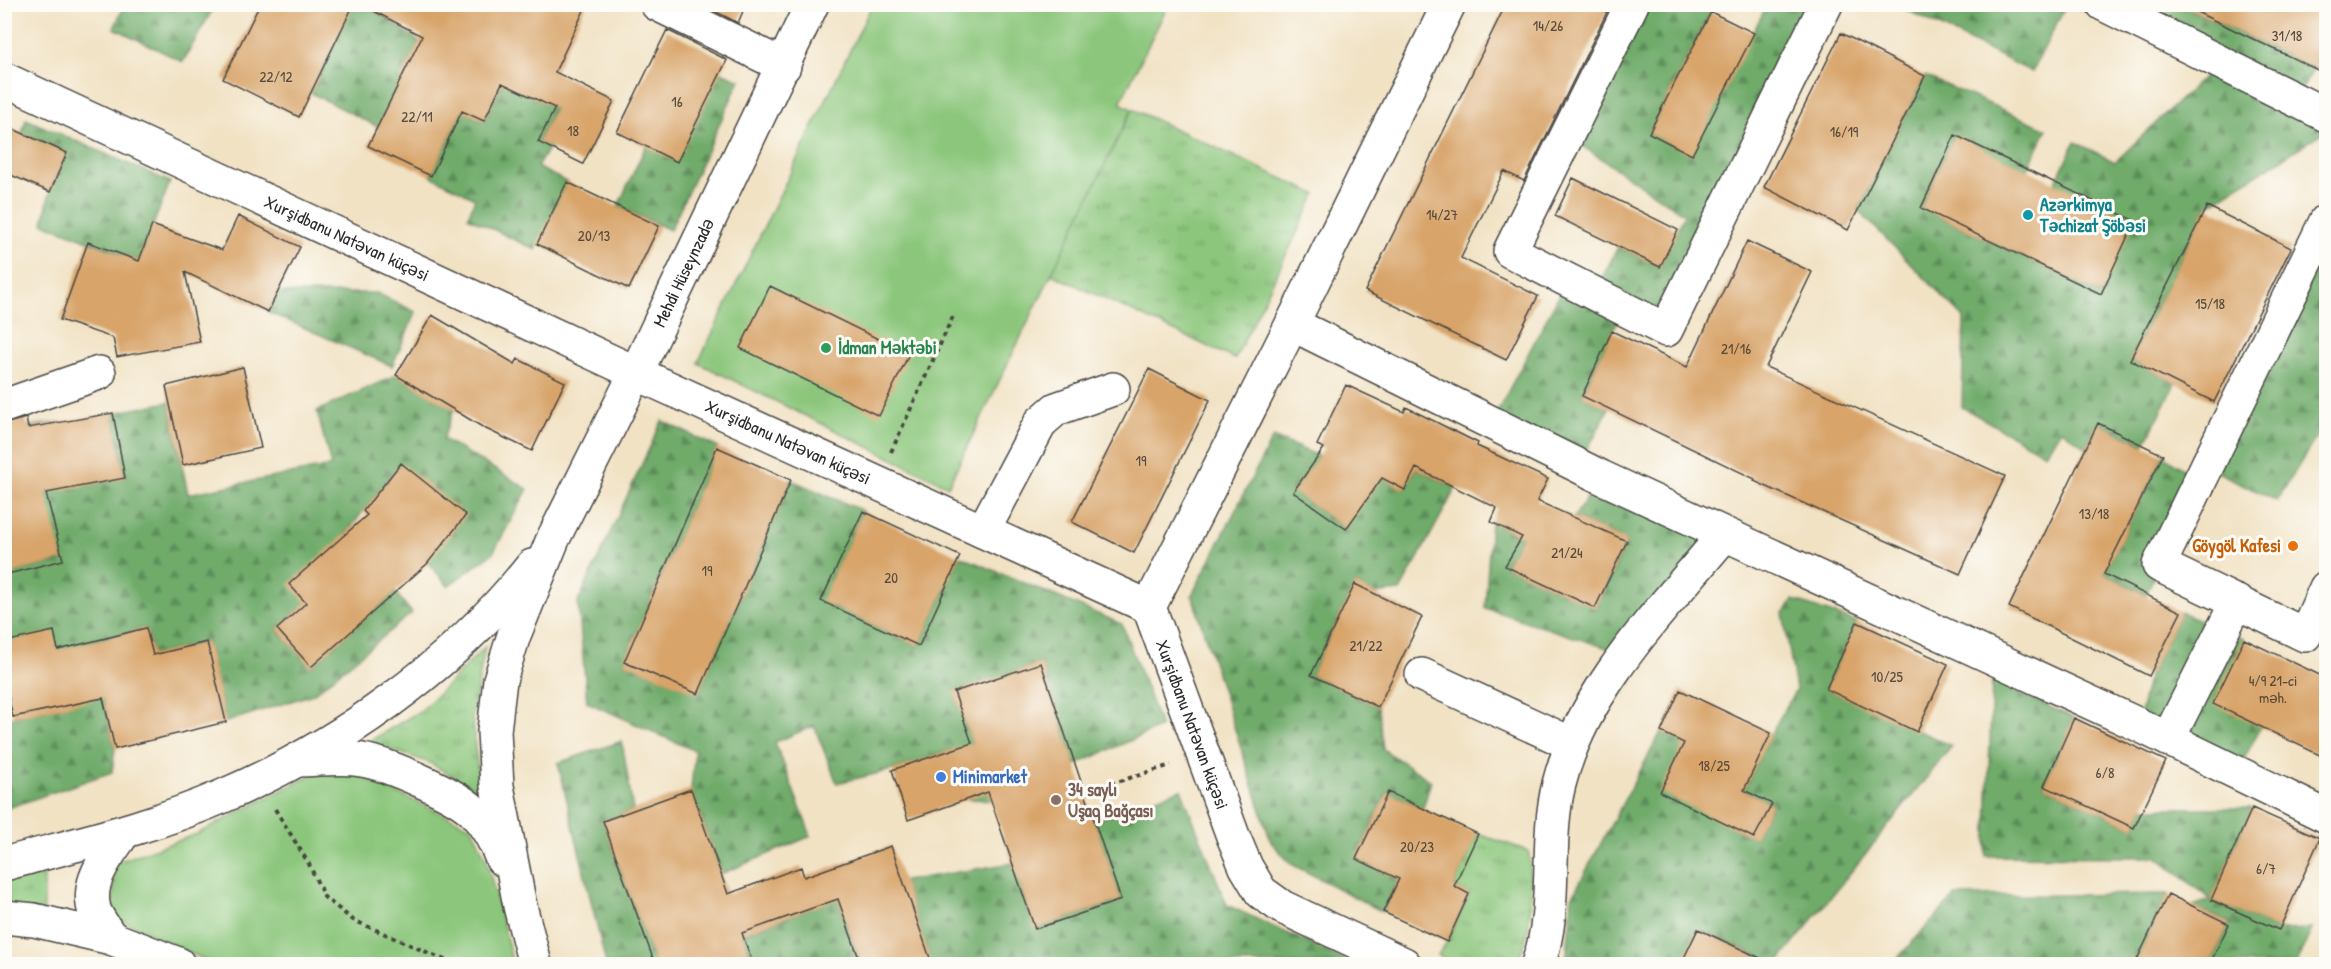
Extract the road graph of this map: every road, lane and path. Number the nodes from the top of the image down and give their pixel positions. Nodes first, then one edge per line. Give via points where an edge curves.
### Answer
1 (657, 4) edge
2 (812, 4) edge
3 (1449, 4) edge
4 (1632, 4) edge
5 (1826, 4) edge
6 (2103, 5) edge
7 (784, 66) junction
8 (4, 79) edge
9 (2326, 115) edge
10 (2326, 221) edge
11 (954, 315) dead end
12 (1292, 324) junction
13 (99, 373) dead end
14 (636, 373) junction
15 (1113, 389) dead end
16 (4, 406) edge
17 (877, 483) junction
18 (983, 531) junction
19 (1724, 535) junction
20 (553, 539) junction
21 (2326, 588) edge
22 (2237, 602) junction
23 (1149, 606) junction
24 (1422, 675) dead end
25 (2168, 739) junction
26 (1572, 744) junction
27 (1203, 755) junction
28 (298, 760) junction
29 (1085, 792) dead end
30 (273, 807) dead end
31 (2326, 816) edge
32 (124, 832) junction
33 (4, 864) edge
34 (520, 906) junction
35 (4, 917) edge
36 (111, 938) junction
37 (178, 964) edge
38 (454, 964) edge
39 (535, 964) edge
40 (1404, 964) edge
41 (1538, 964) edge

1 - 7 street
2 - 7 street, Mehdi Hüseynzadə
3 - 12 street
4 - 5 street via 1510,251 1666,330
6 - 9 street
7 - 14 street, Mehdi Hüseynzadə
8 - 14 street, Xurşidbanu Natəvan küçəsi
10 - 22 street via 2159,565
11 - 17 path
12 - 19 street
12 - 23 street
13 - 16 street
14 - 17 street, Xurşidbanu Natəvan küçəsi
14 - 20 street, Mehdi Hüseynzadə
15 - 18 street via 1056,409 1041,422
17 - 18 street, Xurşidbanu Natəvan küçəsi
18 - 23 street, Xurşidbanu Natəvan küçəsi
19 - 25 street
19 - 26 street via 1625,654
20 - 28 street via 507,597 426,674
20 - 34 street via 500,680 494,731 497,786
21 - 22 street via 2305,635
22 - 25 street
23 - 27 street, Xurşidbanu Natəvan küçəsi
24 - 26 street
25 - 31 street
26 - 41 street via 1559,784 1553,821 1547,928
27 - 29 path
27 - 40 street, Xurşidbanu Natəvan küçəsi via 1246,867 1262,892 1281,907
28 - 32 street via 222,797
28 - 34 street via 360,759 386,766 473,811 500,853
30 - 38 path via 309,864 324,897 353,920
32 - 33 street
32 - 36 street via 101,865 93,890 94,910
34 - 39 street
35 - 36 street
36 - 37 street

